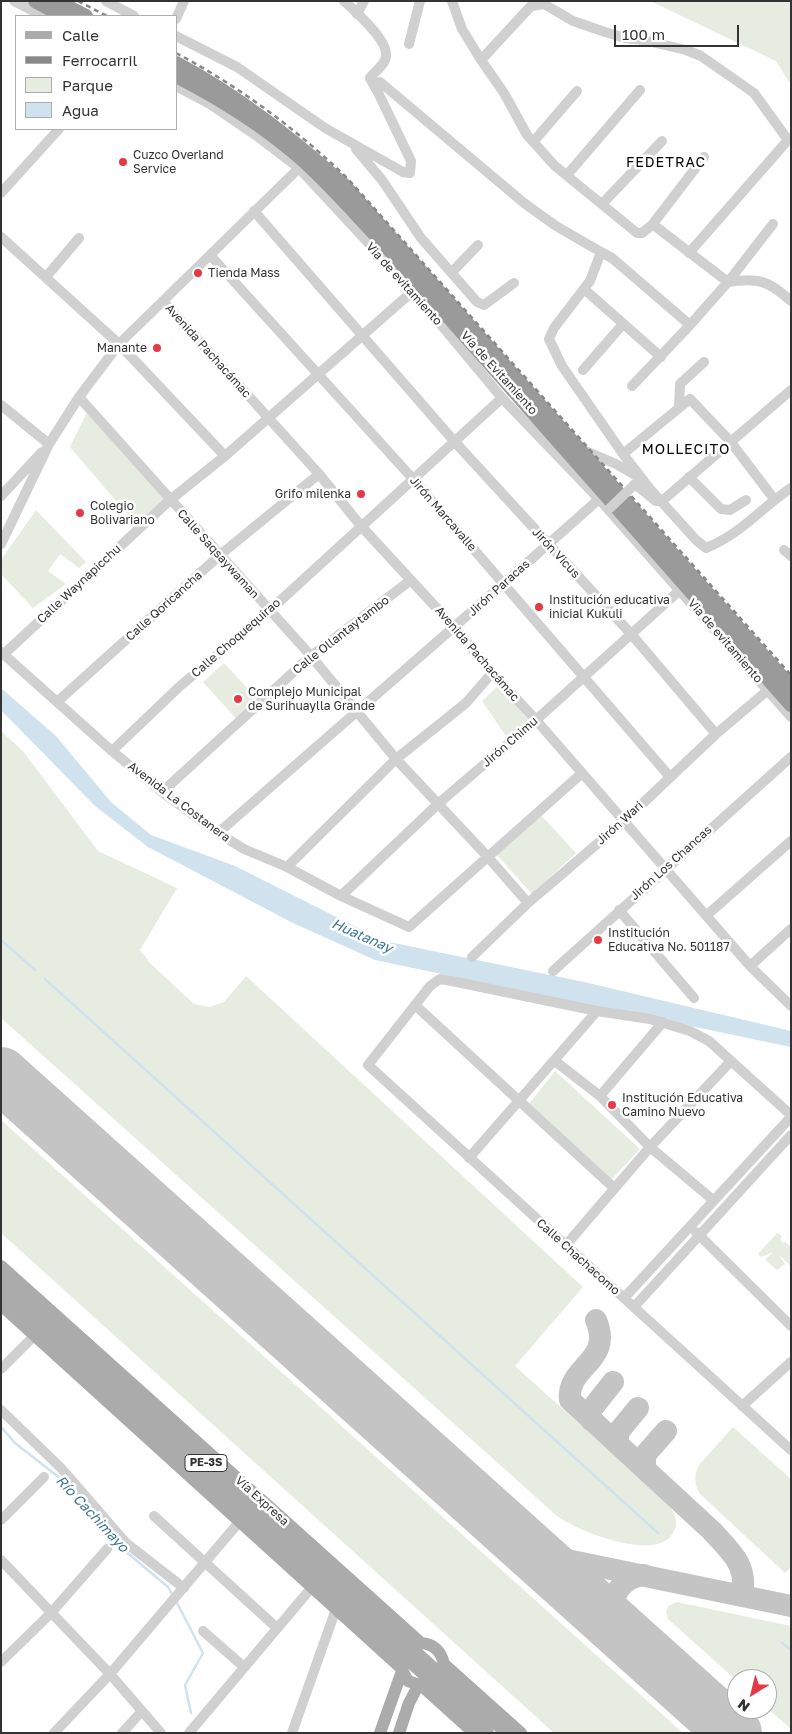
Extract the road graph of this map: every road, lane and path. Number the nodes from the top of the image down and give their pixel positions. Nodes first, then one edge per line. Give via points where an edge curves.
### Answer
1 (14, 1) edge
2 (35, 1) edge
3 (57, 1) edge
4 (106, 1) edge
5 (184, 1) edge
6 (344, 1) edge
7 (364, 1) edge
8 (420, 1) edge
9 (452, 1) edge
10 (543, 2) edge
11 (357, 14) junction
12 (41, 15) edge
13 (61, 15) edge
14 (84, 15) edge
15 (132, 15) edge
16 (178, 15) edge
17 (178, 37) edge
18 (410, 44) dead end
19 (481, 60) junction
20 (178, 64) edge
21 (178, 77) edge
22 (178, 87) edge
23 (376, 89) junction
24 (640, 90) dead end
25 (577, 91) dead end
26 (58, 130) edge
27 (534, 141) junction
28 (662, 142) dead end
29 (352, 145) junction
30 (704, 157) dead end
31 (299, 168) junction
32 (567, 175) junction
33 (1, 193) edge
34 (602, 204) junction
35 (254, 212) junction
36 (773, 224) dead end
37 (652, 225) junction
38 (1, 238) edge
39 (79, 238) dead end
40 (478, 246) dead end
41 (601, 252) junction
42 (689, 253) junction
43 (210, 255) junction
44 (452, 272) junction
45 (46, 277) junction
46 (728, 282) junction
47 (514, 283) dead end
48 (584, 289) junction
49 (413, 291) junction
50 (791, 301) edge
51 (164, 302) junction
52 (623, 324) junction
53 (690, 325) junction
54 (364, 336) junction
55 (119, 344) junction
56 (661, 357) junction
57 (704, 362) dead end
58 (583, 370) dead end
59 (319, 374) junction
60 (632, 386) dead end
61 (791, 390) edge
62 (79, 397) junction
63 (502, 398) junction
64 (1, 405) edge
65 (678, 408) junction
66 (269, 418) junction
67 (454, 441) junction
68 (730, 441) junction
69 (49, 444) junction
70 (581, 449) junction
71 (623, 454) junction
72 (225, 456) junction
73 (319, 474) junction
74 (689, 477) junction
75 (414, 480) junction
76 (791, 488) edge
77 (650, 489) junction
78 (1, 496) edge
79 (599, 499) junction
80 (774, 499) junction
81 (170, 500) junction
82 (746, 500) dead end
83 (662, 501) junction
84 (610, 508) dead end
85 (361, 526) junction
86 (1, 544) edge
87 (548, 545) junction
88 (220, 555) junction
89 (411, 580) junction
90 (503, 584) junction
91 (680, 590) junction
92 (269, 611) junction
93 (455, 628) junction
94 (632, 635) junction
95 (2, 653) edge
96 (311, 656) junction
97 (492, 674) junction
98 (583, 676) junction
99 (791, 687) edge
100 (768, 690) junction
101 (57, 702) junction
102 (791, 705) edge
103 (356, 711) junction
104 (791, 717) edge
105 (536, 720) junction
106 (716, 734) junction
107 (112, 751) junction
108 (791, 757) edge
109 (396, 759) junction
110 (581, 774) junction
111 (670, 777) junction
112 (162, 792) junction
113 (439, 803) junction
114 (624, 821) junction
115 (218, 833) junction
116 (791, 841) edge
117 (487, 856) junction
118 (287, 866) junction
119 (665, 868) junction
120 (341, 896) junction
121 (528, 903) junction
122 (619, 910) junction
123 (707, 915) junction
124 (791, 929) edge
125 (472, 957) dead end
126 (750, 966) junction
127 (553, 971) dead end
128 (694, 998) dead end
129 (415, 1005) junction
130 (791, 1006) edge
131 (597, 1011) junction
132 (663, 1022) junction
133 (731, 1060) junction
134 (555, 1061) junction
135 (600, 1096) junction
136 (520, 1101) junction
137 (791, 1116) edge
138 (791, 1135) edge
139 (650, 1147) junction
140 (469, 1158) junction
141 (614, 1188) junction
142 (713, 1200) junction
143 (690, 1226) junction
144 (700, 1236) junction
145 (566, 1245) junction
146 (1, 1266) edge
147 (1, 1278) edge
148 (1, 1291) edge
149 (624, 1298) junction
150 (1, 1305) edge
151 (634, 1307) junction
152 (791, 1326) edge
153 (35, 1335) junction
154 (80, 1356) junction
155 (791, 1362) edge
156 (115, 1368) junction
157 (1, 1369) edge
158 (95, 1390) junction
159 (742, 1406) junction
160 (1, 1410) edge
161 (176, 1424) junction
162 (155, 1444) junction
163 (790, 1449) edge
164 (189, 1455) junction
165 (44, 1477) dead end
166 (154, 1516) dead end
167 (1, 1520) edge
168 (240, 1521) junction
169 (107, 1549) dead end
170 (1, 1560) edge
171 (205, 1563) junction
172 (312, 1587) junction
173 (181, 1591) junction
174 (336, 1610) junction
175 (51, 1613) junction
176 (277, 1628) junction
177 (203, 1631) dead end
178 (407, 1657) junction
179 (1, 1662) edge
180 (244, 1667) junction
181 (110, 1674) junction
182 (432, 1679) junction
183 (141, 1712) junction
184 (54, 1733) edge
185 (122, 1733) edge
186 (161, 1733) edge
187 (188, 1733) edge
188 (292, 1733) edge
189 (380, 1733) edge
190 (399, 1733) edge
191 (474, 1733) edge
192 (488, 1733) edge
193 (506, 1733) edge
194 (521, 1733) edge

1 - 12 street
2 - 13 highway
3 - 14 highway
4 - 15 street
5 - 16 street
6 - 11 street
7 - 11 street
8 - 18 street
9 - 19 street via 462,29
10 - 19 street via 530,6
10 - 42 street via 573,21 625,38 686,50 700,56 754,93 788,140
11 - 23 street via 381,40 385,51 384,62 370,78
17 - 29 street via 237,67
19 - 27 street
20 - 70 highway, Vía de Evitamiento via 236,98 290,138 343,184
21 - 102 highway, Vía de Evitamiento via 253,122 298,156 339,196
22 - 31 street, Via de evitamiento via 210,104
23 - 29 street via 411,161 410,173
23 - 41 street via 374,84 380,82 524,203
24 - 32 street
25 - 27 street
26 - 33 street
27 - 32 street
28 - 34 street
29 - 44 street via 382,180 421,238
30 - 37 street
31 - 35 street
31 - 49 street, Via de evitamiento
32 - 34 street
34 - 37 street via 637,233
35 - 43 street
35 - 54 street, Jirón Vicus
36 - 46 street
37 - 42 street
38 - 45 street
39 - 45 street
40 - 44 street
41 - 48 street
41 - 53 street
42 - 46 street
43 - 51 street
43 - 59 street, Jirón Marcavalle
44 - 47 street via 481,305
45 - 55 street
46 - 50 street via 758,280 769,283
46 - 53 street
48 - 52 street
48 - 71 street via 549,339 562,366
49 - 54 street
49 - 63 street, Via de evitamiento
51 - 55 street
51 - 66 street, Avenida Pachacámac
52 - 56 street
52 - 58 street
53 - 56 street
54 - 59 street
54 - 67 street, Jirón Vicus
55 - 62 street
55 - 72 street
56 - 60 street
57 - 65 street via 680,384
59 - 66 street
59 - 75 street, Jirón Marcavalle
61 - 68 street
62 - 69 street
62 - 81 street, Calle Saqsaywaman
63 - 67 street
63 - 79 street, Via de evitamiento
64 - 69 street
65 - 68 street via 687,401 693,401
65 - 71 street
66 - 72 street, Calle Waynapicchu
66 - 73 street, Avenida Pachacámac
67 - 75 street
67 - 87 street, Jirón Vicus
68 - 74 street
68 - 80 street
69 - 78 street
69 - 86 street
70 - 77 street via 628,470
70 - 99 highway, Vía de Evitamiento
71 - 77 street
72 - 81 street, Calle Waynapicchu
73 - 85 street, Avenida Pachacámac
73 - 88 street, Calle Qoricancha
74 - 82 street via 721,509 730,510
74 - 83 street
75 - 85 street
75 - 90 street, Jirón Marcavalle
76 - 80 street
77 - 83 street
79 - 87 street, Jirón Paracas
79 - 91 street, Via de evitamiento
80 - 83 street via 747,525 706,548
81 - 88 street, Calle Saqsaywaman
81 - 95 street, Calle Waynapicchu
83 - 84 street, bridge via 656,502 635,484
85 - 89 street, Avenida Pachacámac
85 - 92 street, Calle Choquequirao
87 - 90 street, Jirón Paracas
87 - 94 street, Jirón Vicus
88 - 92 street, Calle Saqsaywaman
88 - 101 street, Calle Qoricancha
89 - 93 street, Avenida Pachacámac
89 - 96 street, Calle Ollantaytambo
90 - 93 street, Jirón Paracas
90 - 98 street, Jirón Marcavalle
91 - 94 street, Jirón Chimu
91 - 100 street, Via de evitamiento
92 - 96 street, Calle Saqsaywaman
92 - 107 street, Calle Choquequirao via 180,686
93 - 97 street, Avenida Pachacámac
93 - 103 street, Jirón Paracas
94 - 98 street, Jirón Chimu
94 - 106 street, Jirón Vicus
95 - 101 street, Avenida La Costanera
96 - 103 street, Calle Saqsaywaman
96 - 112 street, Calle Ollantaytambo
97 - 105 street, Avenida Pachacámac
97 - 109 street via 466,703
98 - 105 street, Jirón Chimu
98 - 111 street, Jirón Marcavalle
100 - 104 street, Via de evitamiento
100 - 106 street, Jirón Wari
101 - 107 street, Avenida La Costanera
103 - 109 street, Calle Saqsaywaman
103 - 115 street, Jirón Paracas
105 - 110 street, Avenida Pachacámac
105 - 113 street, Jirón Chimu
106 - 111 street, Jirón Wari
107 - 112 street, Avenida La Costanera
108 - 119 street, Jirón Los Chancas
109 - 113 street, Calle Saqsaywaman
109 - 118 street
110 - 114 street, Avenida Pachacámac
110 - 117 street
111 - 114 street, Jirón Wari
112 - 115 street, Avenida La Costanera
113 - 117 street, Calle Saqsaywaman
113 - 120 street, Jirón Chimu
114 - 119 street, Avenida Pachacámac
114 - 121 street, Jirón Wari
115 - 118 street, Avenida La Costanera via 244,849
116 - 123 street
117 - 120 street, Avenida La Costanera via 409,927
117 - 121 street, Calle Saqsaywaman
118 - 120 street, Avenida La Costanera
119 - 122 street, Jirón Los Chancas
119 - 123 street, Avenida Pachacámac
121 - 125 street, Jirón Wari
122 - 127 street, Jirón Los Chancas
122 - 128 street
123 - 126 street, Avenida Pachacámac
124 - 126 street
126 - 130 street, Avenida Pachacámac
129 - 131 street via 440,979
129 - 136 street
129 - 140 street, Calle Chachacomo via 368,1067
131 - 132 street
131 - 134 street
132 - 133 street via 700,1036
132 - 135 street
133 - 137 street
133 - 139 street
134 - 135 street
134 - 136 street
135 - 139 street
136 - 140 street
136 - 141 street
137 - 142 street
138 - 144 street
139 - 141 street
139 - 142 street
140 - 145 street, Calle Chachacomo
141 - 145 street
142 - 143 street
143 - 144 street
143 - 149 street
144 - 151 street
144 - 152 street
145 - 149 street, Calle Chachacomo
146 - 156 main road, Vía Expresa / PE-3S
147 - 154 main road, Vía Expresa / PE-3S
148 - 154 main road, Vía Expresa / PE-3S
149 - 151 street, Calle Chachacomo
150 - 153 main road, Vía Expresa / PE-3S
151 - 159 street, Calle Chachacomo
153 - 157 street
153 - 158 main road, Vía Expresa / PE-3S
154 - 156 main road
154 - 158 main road
154 - 164 main road, Vía Expresa / PE-3S
155 - 159 street
156 - 161 main road, Vía Expresa / PE-3S
158 - 162 main road, Vía Expresa / PE-3S
159 - 163 street, Calle Chachacomo
160 - 173 street via 61,1468 126,1543
161 - 164 main road
161 - 178 main road, Vía Expresa / PE-3S
162 - 164 main road
162 - 168 main road, Vía Expresa / PE-3S
164 - 178 main road, Vía Expresa / PE-3S
165 - 167 street
166 - 171 street
168 - 171 street
168 - 172 main road, Vía Expresa / PE-3S
169 - 175 street
170 - 175 street
171 - 173 street
171 - 176 street
172 - 174 main road, Vía Expresa / PE-3S
172 - 176 street
173 - 181 street
174 - 178 main road, Vía Expresa / PE-3S
174 - 188 street
175 - 179 street
175 - 181 street
176 - 180 street
177 - 180 street
178 - 182 main road, Vía Expresa / PE-3S via 408,1680
178 - 182 main road, Vía Expresa / PE-3S via 434,1646 439,1651
178 - 189 main road
180 - 187 street
181 - 183 street
181 - 184 street
182 - 190 main road via 409,1703
182 - 191 main road, Vía Expresa / PE-3S
182 - 192 main road, Vía Expresa / PE-3S
182 - 193 main road, Vía Expresa / PE-3S
182 - 194 main road, Vía Expresa / PE-3S
183 - 185 street
183 - 186 street

